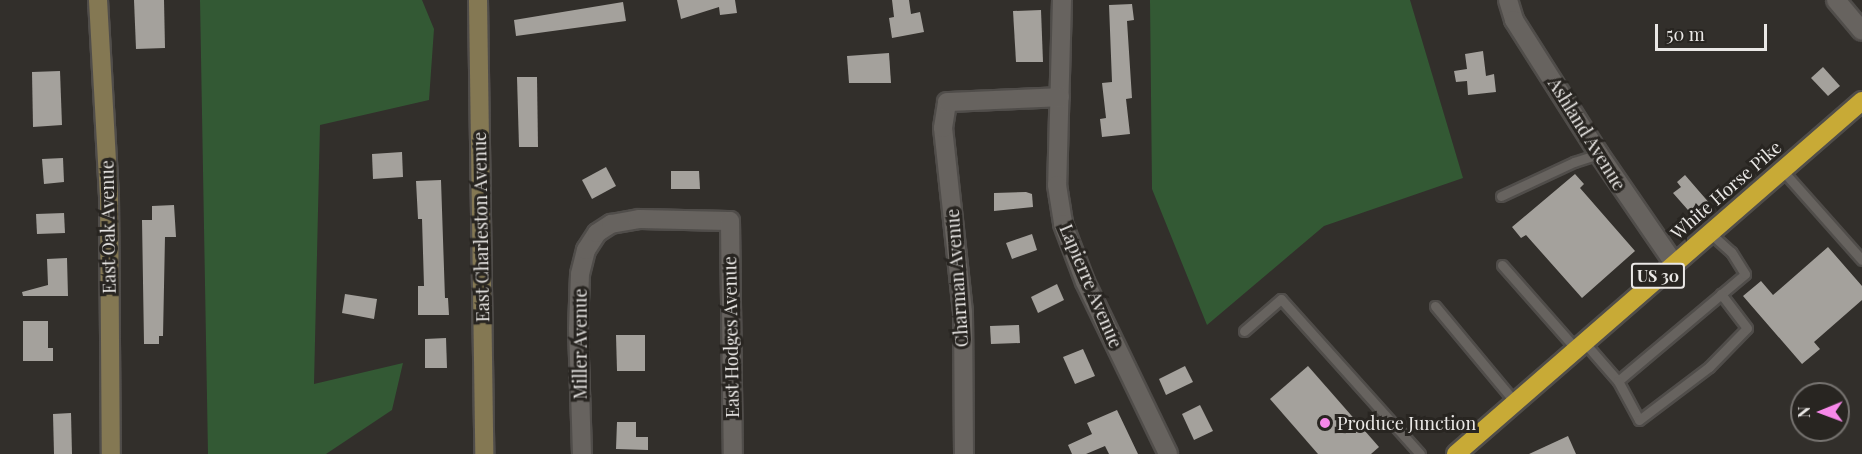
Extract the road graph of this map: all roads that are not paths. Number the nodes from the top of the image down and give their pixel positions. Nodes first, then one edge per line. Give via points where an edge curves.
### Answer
1 (98, 0) edge
2 (478, 0) edge
3 (1062, 0) edge
4 (1508, 0) edge
5 (1836, 0) edge
6 (1862, 31) edge
7 (1060, 97) junction
8 (1862, 101) edge
9 (1599, 154) junction
10 (1782, 170) junction
11 (1501, 196) dead end
12 (729, 221) joint
13 (1709, 232) junction
14 (1862, 261) edge
15 (1674, 262) junction
16 (1502, 265) dead end
17 (1721, 294) junction
18 (1435, 306) dead end
19 (1244, 331) dead end
20 (1580, 345) junction
21 (1618, 381) junction
22 (1515, 402) junction
23 (111, 454) edge
24 (484, 454) edge
25 (582, 454) edge
26 (733, 454) edge
27 (964, 454) edge
28 (1168, 454) edge
29 (1420, 454) edge
30 (1456, 454) edge

1 - 23 street, East Oak Avenue via 109,195
2 - 24 street, East Charleston Avenue
3 - 7 street, Lapierre Avenue
4 - 9 street, Ashland Avenue via 1514,20
5 - 6 street
7 - 27 street, Charman Avenue via 947,102 943,128 963,312
7 - 28 street, Lapierre Avenue via 1057,185 1062,224 1085,282
8 - 10 highway, White Horse Pike / US 30
9 - 11 lane
9 - 15 street, Ashland Avenue
10 - 13 highway, White Horse Pike / US 30
10 - 14 lane
12 - 25 street, Miller Avenue via 639,219 611,224 594,237 580,274
12 - 26 street, East Hodges Avenue
13 - 15 highway, White Horse Pike / US 30
13 - 17 lane via 1731,252 1745,274
15 - 20 highway, White Horse Pike / US 30
16 - 20 lane
17 - 21 lane
17 - 21 lane via 1747,328 1709,367 1639,420
18 - 22 lane
19 - 29 lane via 1281,299
20 - 21 lane
20 - 22 highway, White Horse Pike / US 30
22 - 30 highway, White Horse Pike / US 30

